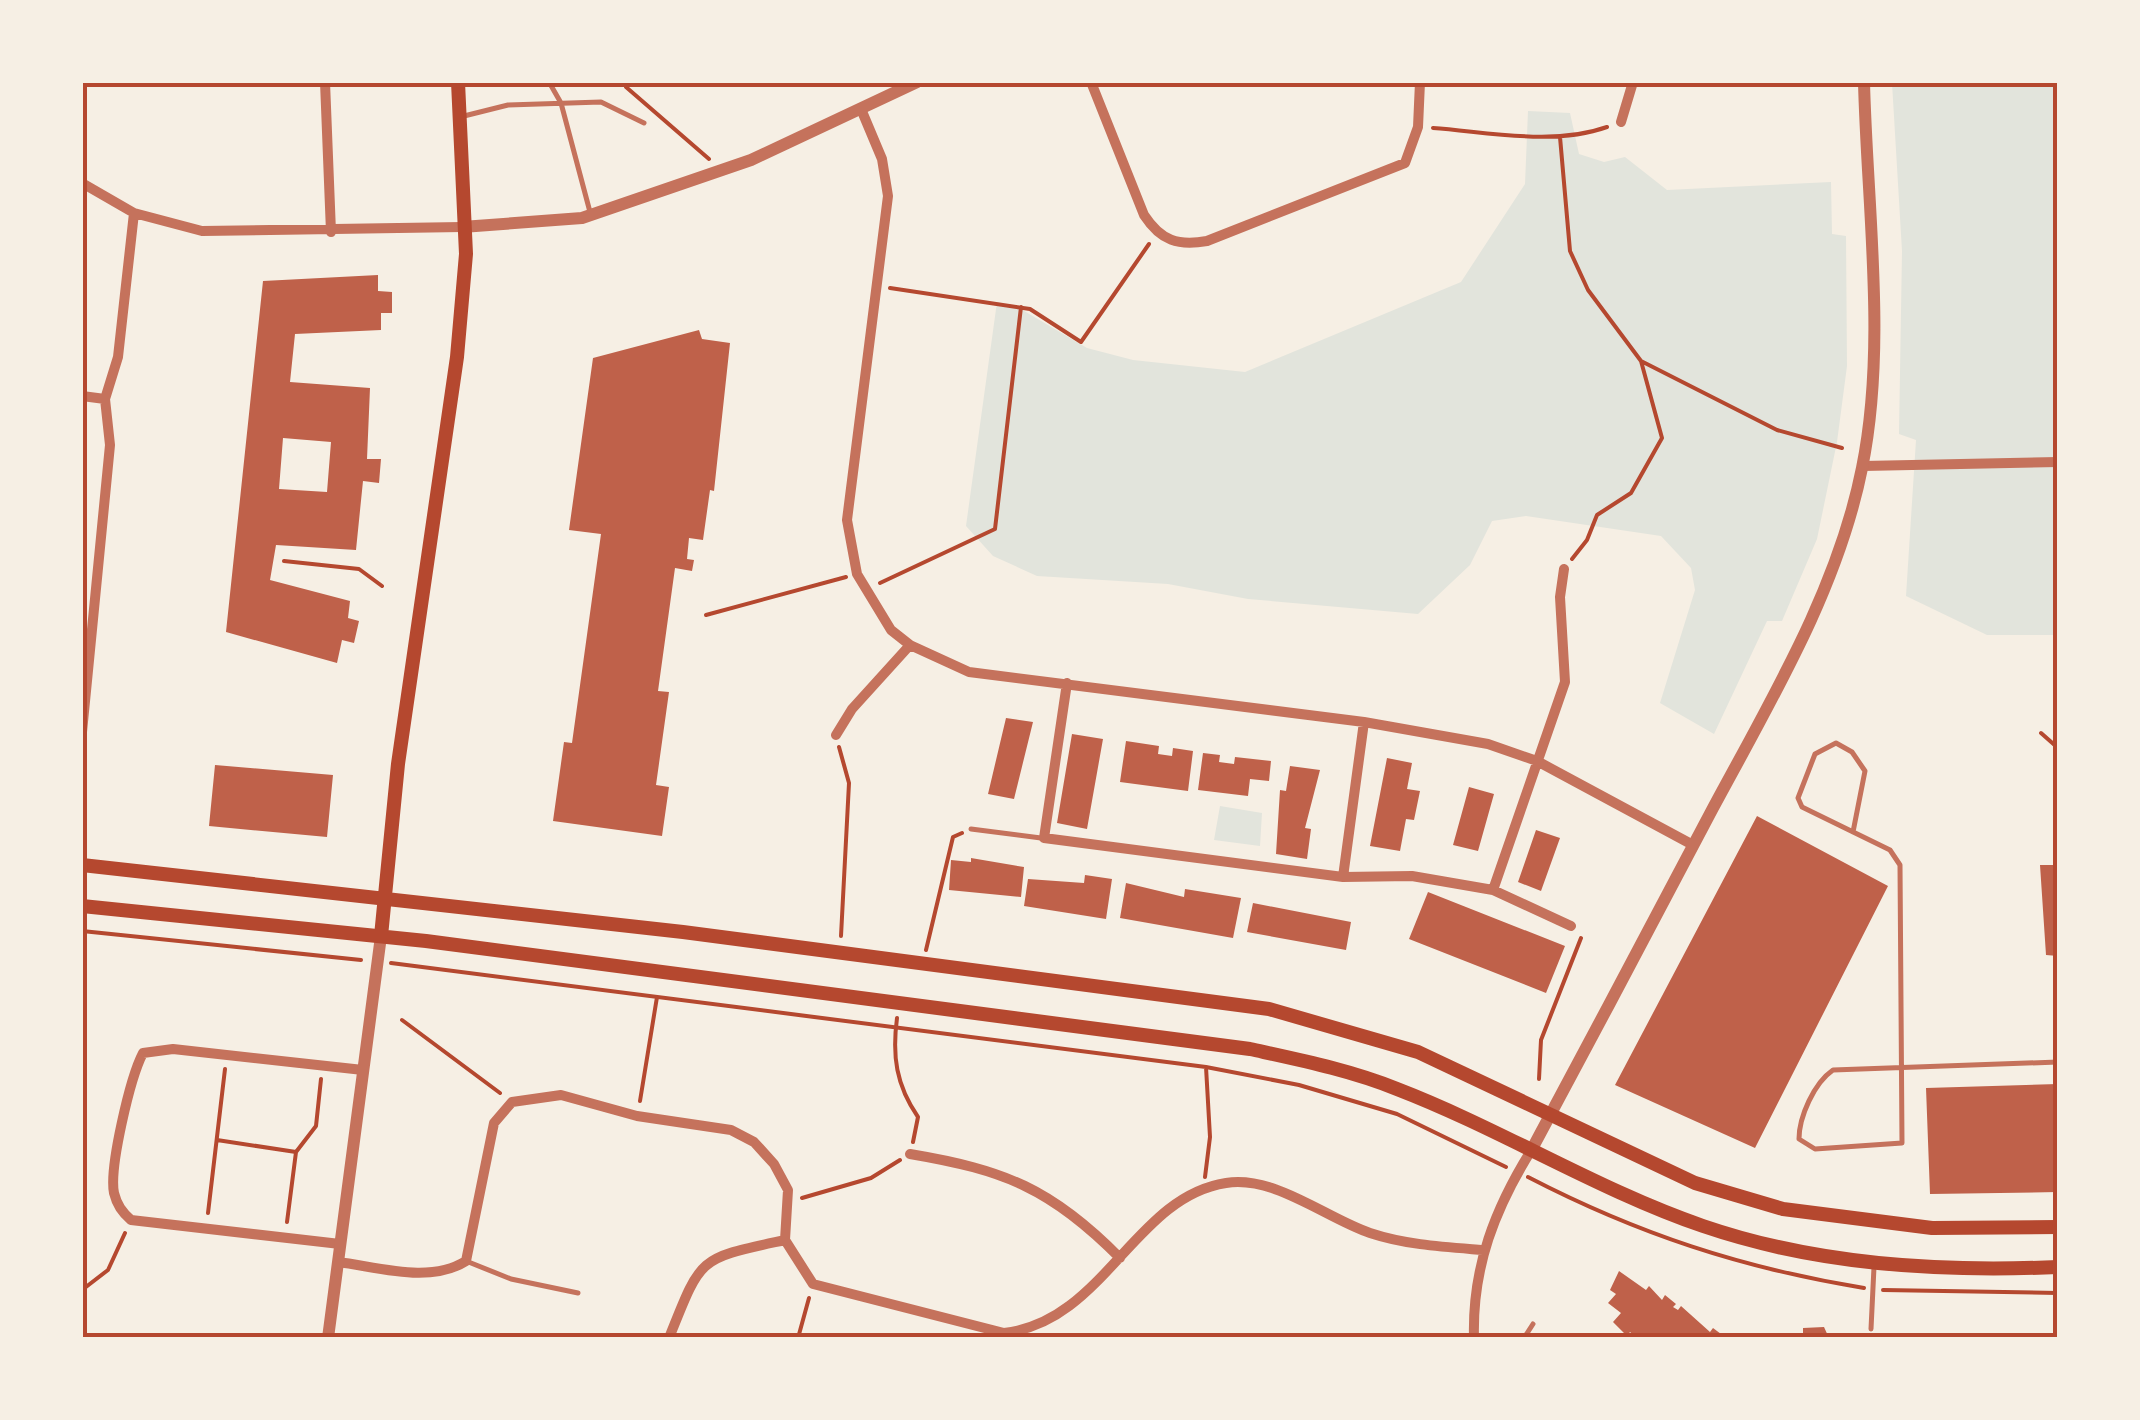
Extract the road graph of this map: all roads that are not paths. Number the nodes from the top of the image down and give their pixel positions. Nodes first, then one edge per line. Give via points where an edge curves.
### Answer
1 (325, 82) edge
2 (458, 82) edge
3 (917, 82) edge
4 (1091, 82) edge
5 (1420, 82) edge
6 (1633, 82) edge
7 (1864, 82) edge
8 (556, 84) edge
9 (561, 103) junction
10 (861, 110) junction
11 (461, 117) junction
12 (1621, 122) road end
13 (644, 123) dead end
14 (82, 183) edge
15 (134, 213) junction
16 (591, 215) junction
17 (462, 227) junction
18 (330, 232) junction
19 (82, 396) edge
20 (105, 399) junction
21 (2058, 462) edge
22 (1862, 466) junction
23 (1564, 570) road end
24 (910, 645) junction
25 (1066, 683) junction
26 (1364, 722) junction
27 (82, 732) edge
28 (836, 735) road end
29 (1537, 761) junction
30 (971, 829) road end
31 (1853, 832) junction
32 (1044, 838) junction
33 (1693, 845) junction
34 (82, 866) edge
35 (1343, 877) junction
36 (1493, 890) junction
37 (387, 898) junction
38 (82, 906) edge
39 (1577, 927) road end
40 (381, 936) junction
41 (2058, 1062) edge
42 (1902, 1068) junction
43 (364, 1070) junction
44 (1550, 1116) junction
45 (1532, 1149) junction
46 (910, 1154) road end
47 (2058, 1227) edge
48 (785, 1240) junction
49 (340, 1244) junction
50 (1483, 1250) junction
51 (1120, 1258) junction
52 (466, 1261) junction
53 (338, 1262) junction
54 (1874, 1264) junction
55 (2058, 1267) edge
56 (578, 1293) dead end
57 (1533, 1324) dead end
58 (1871, 1329) dead end
59 (328, 1338) edge
60 (669, 1338) edge
61 (1474, 1338) edge
62 (1524, 1338) edge

1 - 18 street
2 - 11 main road
3 - 10 street
4 - 5 street via 1156,234 1184,245 1405,163 1418,127
6 - 12 street
7 - 22 street via 1874,342
8 - 9 lane
9 - 11 lane via 508,105
9 - 13 lane via 601,102
9 - 16 lane
10 - 16 street via 721,170
10 - 24 street via 882,159 888,196 847,520 857,574 891,630
11 - 17 main road
14 - 15 street
15 - 18 street via 202,231
15 - 20 street via 118,357
16 - 17 street
17 - 18 street
17 - 37 main road via 466,254 457,357 398,764
19 - 20 street
20 - 27 street via 110,445
21 - 22 street
22 - 33 street via 1850,520 1814,611
23 - 29 street via 1566,682
24 - 25 street via 969,672
24 - 28 street
25 - 26 street
25 - 32 street
26 - 29 street via 1488,744
26 - 35 street
29 - 33 street
29 - 36 street
30 - 32 lane
31 - 31 lane via 1802,807 1798,798 1816,754 1836,744 1852,752 1865,771
31 - 42 lane via 1890,850 1900,866
32 - 35 street
33 - 44 street
34 - 37 main road
35 - 36 street via 1412,876
36 - 39 street
37 - 40 main road
37 - 44 main road via 1269,1009 1418,1052
38 - 40 main road
40 - 43 street
40 - 45 main road via 1250,1050 1396,1088
41 - 42 lane
42 - 42 lane via 1826,1074 1799,1140 1815,1149 1902,1144
43 - 49 street
43 - 49 street via 174,1049 143,1054 131,1076 113,1190 131,1220
44 - 45 street
44 - 47 main road via 1695,1183 1783,1209 1932,1228
45 - 50 street
45 - 54 main road via 1704,1226
46 - 51 street via 1019,1180
48 - 51 street via 814,1284 1004,1333 1061,1315
48 - 52 street via 788,1190 754,1142 731,1130 637,1116 561,1095 512,1102 494,1123
48 - 60 street via 725,1254 699,1268
49 - 53 street
50 - 51 street via 1370,1233 1246,1182 1186,1196
50 - 61 street
52 - 53 street via 415,1273
52 - 56 lane
53 - 59 street
54 - 55 main road
54 - 58 lane
57 - 62 lane

